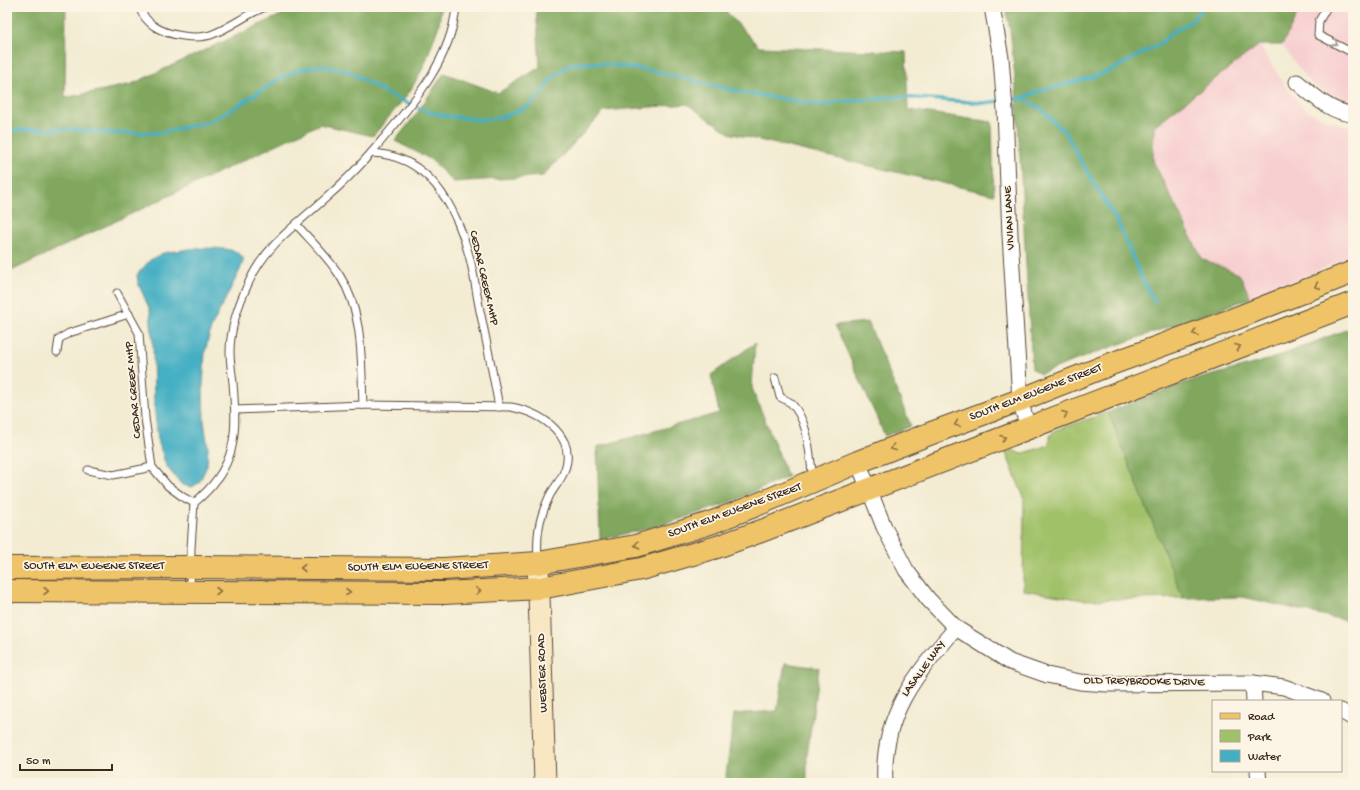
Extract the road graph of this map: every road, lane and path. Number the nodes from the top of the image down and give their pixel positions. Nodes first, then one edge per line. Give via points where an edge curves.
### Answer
1 (139, 7) edge
2 (456, 7) edge
3 (992, 7) edge
4 (1327, 7) edge
5 (261, 8) edge
6 (1353, 53) edge
7 (1296, 82) dead end
8 (1353, 114) edge
9 (372, 153) junction
10 (296, 224) junction
11 (1353, 272) edge
12 (117, 293) dead end
13 (1353, 303) edge
14 (129, 314) junction
15 (57, 352) dead end
16 (775, 378) dead end
17 (1020, 400) junction
18 (363, 405) junction
19 (499, 407) junction
20 (235, 410) junction
21 (1028, 428) junction
22 (858, 462) junction
23 (152, 467) junction
24 (88, 470) dead end
25 (813, 481) junction
26 (868, 489) junction
27 (194, 503) junction
28 (538, 563) junction
29 (190, 567) junction
30 (7, 568) edge
31 (540, 588) junction
32 (7, 591) edge
33 (190, 591) junction
34 (956, 628) junction
35 (1253, 682) junction
36 (1254, 700) edge
37 (1319, 700) edge
38 (1342, 712) edge
39 (1353, 718) edge
40 (1258, 772) edge
41 (545, 783) edge
42 (885, 783) edge
43 (1259, 783) edge

1 - 5 lane via 154,26 176,35 194,37 212,34
2 - 9 lane via 450,36 433,74
3 - 17 street, VIVIAN LANE via 1001,58 1005,110
4 -> 6 lane via 1319,21 1318,35
7 - 8 street via 1332,108
9 - 10 lane
9 - 19 lane, CEDAR CREEK MHP via 395,157 422,170 439,190 461,228 469,253
10 - 18 lane via 340,276 353,302 358,322
10 - 20 lane via 261,260 240,304 230,352
11 -> 17 main road, SOUTH ELM EUGENE STREET
12 - 14 lane, CEDAR CREEK MHP
21 -> 13 main road, SOUTH ELM EUGENE STREET
14 - 15 lane via 69,332 59,339
14 - 23 lane, CEDAR CREEK MHP via 140,333 145,418
16 - 25 lane via 780,397 790,403 802,420 808,439
17 - 21 street, VIVIAN LANE
17 -> 22 main road, SOUTH ELM EUGENE STREET
18 - 19 lane
18 - 20 lane
19 - 28 lane via 522,409 548,422 560,434 566,451 563,473 542,516 537,545
20 - 27 lane via 235,430 227,462 214,484
26 -> 21 main road, SOUTH ELM EUGENE STREET
22 - 25 main road, SOUTH ELM EUGENE STREET
22 - 26 street, OLD TREYBROOKE DRIVE
23 - 24 lane via 113,475
23 - 27 lane via 168,486
25 -> 28 main road, SOUTH ELM EUGENE STREET via 710,523 636,546
26 - 31 main road, SOUTH ELM EUGENE STREET via 717,547 641,569
26 - 34 street, OLD TREYBROOKE DRIVE via 906,570 928,599
27 - 29 lane
28 -> 29 main road, SOUTH ELM EUGENE STREET via 444,569
28 - 31 street, WEBSTER ROAD
29 - 30 main road, SOUTH ELM EUGENE STREET
29 - 33 lane
33 -> 31 main road, SOUTH ELM EUGENE STREET via 444,593
31 - 41 street, WEBSTER ROAD
32 -> 33 main road, SOUTH ELM EUGENE STREET
34 - 35 street, OLD TREYBROOKE DRIVE via 1010,662 1047,675 1080,682
34 - 42 street, LASALLE WAY via 919,672 902,699 892,723 886,750
35 - 36 street
35 - 37 street, OLD TREYBROOKE DRIVE via 1284,687
38 - 39 street
40 - 43 street

